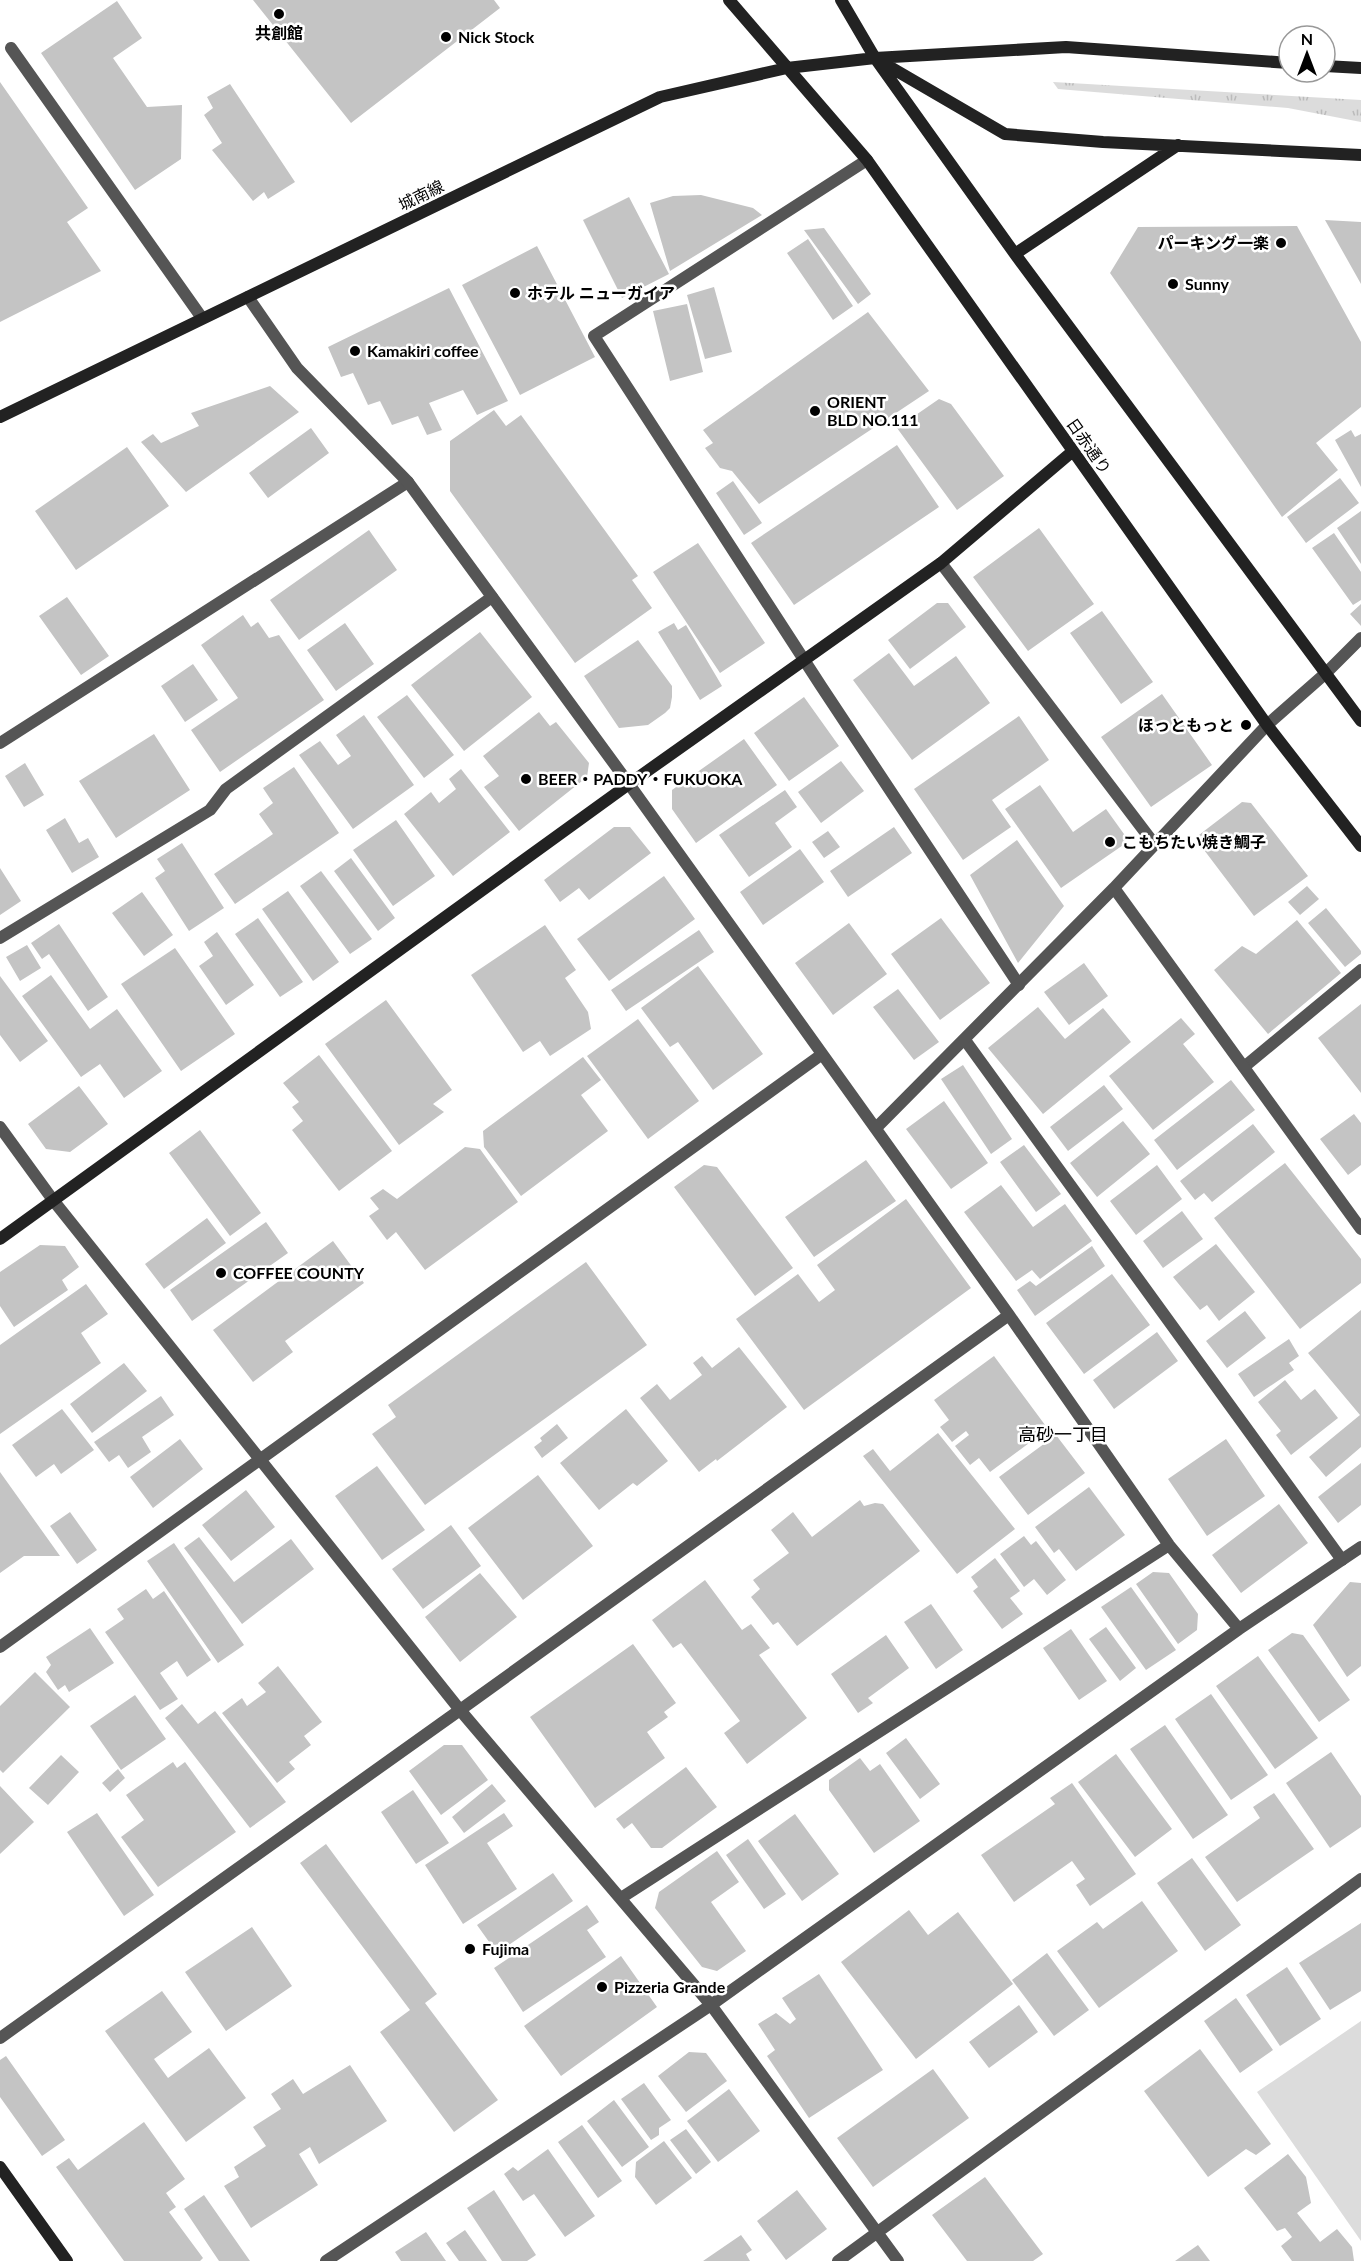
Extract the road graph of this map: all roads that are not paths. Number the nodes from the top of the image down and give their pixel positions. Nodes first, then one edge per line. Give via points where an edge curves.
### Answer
1 (729, 0) edge
2 (841, 0) edge
3 (11, 48) dead end
4 (875, 58) junction
5 (1277, 62) edge
6 (1337, 67) edge
7 (787, 68) junction
8 (1361, 68) edge
9 (1178, 145) junction
10 (1361, 155) edge
11 (867, 160) junction
12 (1015, 254) junction
13 (248, 297) junction
14 (202, 318) junction
15 (0, 417) edge
16 (1073, 451) junction
17 (408, 482) junction
18 (941, 563) junction
19 (492, 597) junction
20 (1361, 638) edge
21 (804, 660) junction
22 (1326, 673) junction
23 (1361, 721) edge
24 (1267, 725) junction
25 (0, 743) edge
26 (629, 784) junction
27 (1155, 844) junction
28 (1361, 846) edge
29 (1114, 888) junction
30 (0, 938) edge
31 (1361, 970) edge
32 (1019, 985) junction
33 (964, 1040) junction
34 (821, 1055) junction
35 (1244, 1067) junction
36 (0, 1127) edge
37 (876, 1128) junction
38 (53, 1200) junction
39 (1361, 1229) edge
40 (0, 1239) edge
41 (1009, 1315) junction
42 (261, 1459) junction
43 (1169, 1545) junction
44 (1361, 1547) edge
45 (1342, 1560) junction
46 (1239, 1629) junction
47 (0, 1647) edge
48 (460, 1710) junction
49 (1361, 1879) edge
50 (621, 1898) junction
51 (711, 2005) junction
52 (0, 2038) edge
53 (0, 2168) edge
54 (878, 2232) junction
55 (67, 2261) edge
56 (326, 2261) edge
57 (838, 2261) edge
58 (898, 2261) edge

1 - 7 street, 日赤通り
2 - 4 street
3 - 14 street
4 - 5 street, 城南線 via 1066,47
4 - 7 street, 城南線
4 - 9 street via 1005,134
4 - 12 street
6 - 8 street
7 - 11 street, 日赤通り
7 - 13 street, 城南線 via 660,97
9 - 10 street
9 - 12 street
11 - 16 street, 日赤通り
11 - 21 street via 594,336
12 - 22 street
13 - 14 street, 城南線
13 - 17 street via 297,368
14 - 15 street, 城南線
16 - 18 street
16 - 24 street, 日赤通り
17 - 19 street
17 - 25 street
18 - 21 street
18 - 27 street
19 - 26 street
19 - 30 street via 226,789 210,810
20 - 22 street
21 - 26 street
21 - 32 street
22 - 23 street
22 - 24 street
24 - 27 street
24 - 28 street, 日赤通り
26 - 34 street
26 - 38 street
27 - 29 street
29 - 32 street
29 - 35 street
31 - 35 street
32 - 33 street
33 - 37 street
33 - 45 street
34 - 37 street
34 - 42 street
35 - 39 street
36 - 38 street
37 - 41 street
38 - 40 street
38 - 42 street
41 - 43 street
41 - 48 street
42 - 47 street
42 - 48 street
43 - 46 street
43 - 50 street
44 - 45 street
45 - 46 street
46 - 51 street
48 - 50 street
48 - 52 street
49 - 54 street
50 - 51 street
51 - 54 street
51 - 56 street
53 - 55 street
54 - 57 street
54 - 58 street

